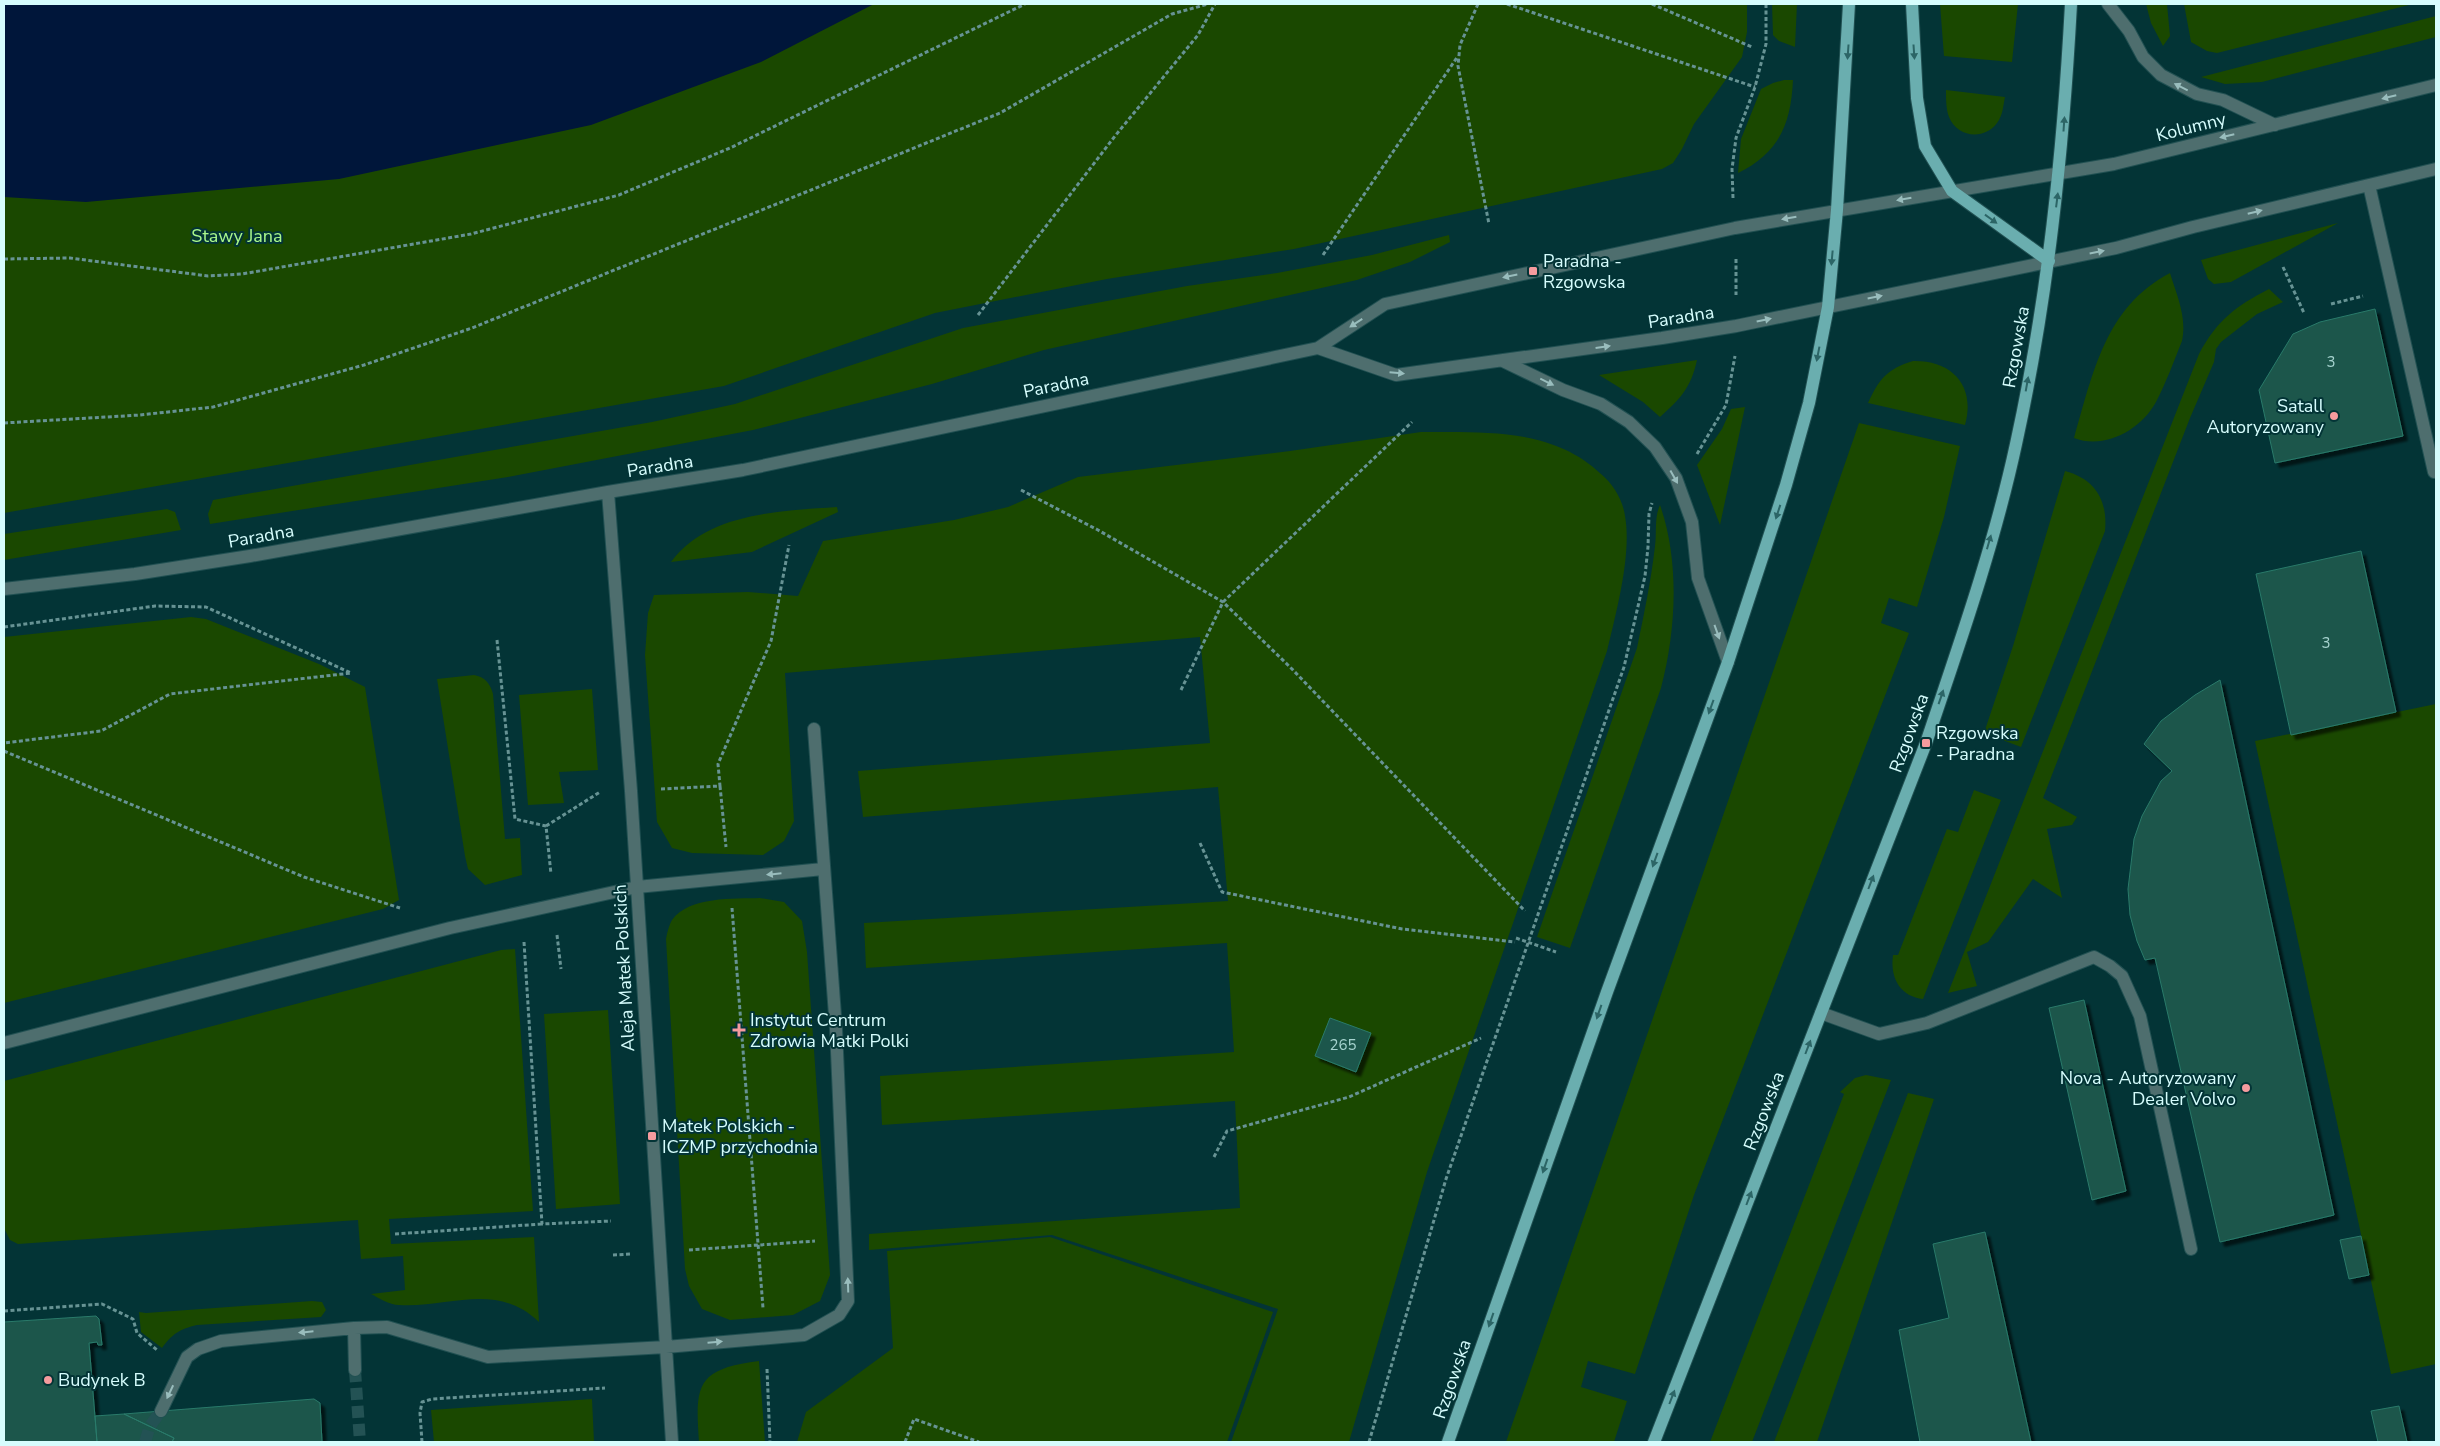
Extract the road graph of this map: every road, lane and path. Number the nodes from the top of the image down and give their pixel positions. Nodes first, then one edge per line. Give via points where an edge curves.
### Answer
1 (1025, 4) edge
2 (1208, 4) edge
3 (1215, 4) edge
4 (1478, 4) edge
5 (1507, 4) edge
6 (1652, 4) edge
7 (1766, 4) edge
8 (1849, 4) edge
9 (1912, 4) edge
10 (2071, 4) edge
11 (2108, 4) edge
12 (1752, 47) dead end
13 (1458, 56) junction
14 (2436, 85) edge
15 (1755, 87) junction
16 (2275, 125) junction
17 (2436, 169) edge
18 (2060, 173) junction
19 (2369, 185) junction
20 (1952, 190) junction
21 (1837, 210) junction
22 (1489, 224) dead end
23 (1735, 228) junction
24 (1323, 255) dead end
25 (4, 259) edge
26 (2049, 261) junction
27 (2283, 267) dead end
28 (2352, 298) dead end
29 (2331, 304) dead end
30 (1828, 306) junction
31 (2304, 313) dead end
32 (978, 315) dead end
33 (1736, 326) junction
34 (1318, 348) junction
35 (1503, 361) junction
36 (1412, 422) dead end
37 (4, 423) edge
38 (2434, 472) dead end
39 (1676, 478) junction
40 (1020, 490) dead end
41 (608, 492) junction
42 (789, 545) dead end
43 (4, 589) edge
44 (1224, 602) junction
45 (4, 627) edge
46 (497, 640) dead end
47 (1728, 662) junction
48 (1181, 690) dead end
49 (814, 729) dead end
50 (4, 744) edge
51 (720, 786) junction
52 (631, 791) junction
53 (546, 826) junction
54 (1200, 843) dead end
55 (823, 869) junction
56 (730, 878) junction
57 (637, 887) junction
58 (554, 905) junction
59 (1525, 911) dead end
60 (1529, 942) junction
61 (1556, 952) dead end
62 (560, 969) dead end
63 (1821, 1013) junction
64 (1481, 1038) dead end
65 (4, 1043) edge
66 (1214, 1157) dead end
67 (542, 1224) dead end
68 (395, 1234) dead end
69 (846, 1239) junction
70 (759, 1245) junction
71 (2191, 1249) dead end
72 (660, 1252) junction
73 (613, 1255) dead end
74 (4, 1311) edge
75 (354, 1328) junction
76 (765, 1338) junction
77 (666, 1347) junction
78 (180, 1370) junction
79 (355, 1370) tunnel mouth
80 (605, 1388) dead end
81 (161, 1411) tunnel mouth
82 (422, 1442) edge
83 (672, 1442) edge
84 (770, 1442) edge
85 (905, 1442) edge
86 (980, 1442) edge
87 (1369, 1442) edge
88 (1448, 1442) edge
89 (1654, 1442) edge

1 - 25 path via 730,148 627,192 471,234 242,274 208,276 70,258
2 - 37 path via 1172,14 1000,113 472,328 364,365 212,407
3 - 32 path via 1198,35 1114,136
4 - 13 path
5 - 15 path
6 - 12 path
7 - 15 path via 1766,44
8 -> 21 main road, Rzgowska
9 -> 20 main road via 1917,98 1925,146
18 -> 10 main road, Rzgowska
16 -> 11 street via 2223,100 2196,94 2161,76
13 - 22 path
13 - 24 path
14 -> 16 street, Kolumny
15 - 23 path via 1740,122 1733,156
16 -> 18 street, Kolumny via 2114,164
17 - 19 street
18 - 20 street, Kolumny
26 -> 18 main road, Rzgowska
26 -> 19 street via 2116,248
19 - 38 street
20 -> 21 street, Paradna
20 -> 26 main road
21 -> 23 street, Paradna
21 -> 30 main road, Rzgowska
23 - 33 path
23 -> 34 street, Paradna via 1385,304
30 -> 26 street, Paradna
63 -> 26 main road, Rzgowska via 1926,742 1961,638 2016,444
27 - 31 path
28 - 29 path
33 -> 30 street, Paradna
30 -> 47 main road, Rzgowska via 1809,403 1786,486
35 -> 33 street, Paradna
33 - 39 path via 1736,350 1726,405 1703,446
34 -> 35 street, Paradna via 1396,375
34 - 41 street, Paradna via 743,470
35 -> 39 street via 1601,404 1629,422 1655,447
36 - 44 path
39 -> 47 street via 1692,522 1698,578
39 - 60 path via 1650,507 1645,576 1624,668
40 - 44 path
41 - 43 street, Paradna via 250,556
41 - 52 street, Aleja Matek Polskich
42 - 51 path via 770,641 718,764
44 - 48 path
44 - 59 path
45 - 50 path via 155,606 206,606 351,672 170,694 101,731
46 - 53 path via 515,819
47 -> 88 main road, Rzgowska via 1606,992
49 - 55 street
51 - 52 path
51 - 56 path
52 - 53 path via 598,792
52 - 57 street, Aleja Matek Polskich
53 - 58 path
54 - 60 path via 1222,892 1402,929
55 -> 56 street
55 - 69 street via 836,1029
56 - 57 street
56 - 70 path
57 - 58 street
57 - 72 street, Aleja Matek Polskich
58 - 62 path
58 - 65 street via 395,942
60 - 61 path
60 - 87 path via 1446,1179
63 - 71 street via 1880,1034 1927,1023 2094,958 2110,966 2122,976 2140,1016
89 -> 63 main road, Rzgowska
64 - 66 path via 1349,1097 1227,1131
67 - 68 path
69 - 70 path
76 -> 69 street via 804,1335 839,1315 848,1301
70 - 72 path
70 - 76 path
72 - 73 path
72 - 77 street, Aleja Matek Polskich
74 - 78 path via 102,1304 133,1319 137,1333
75 - 77 street via 387,1327 488,1357
75 -> 78 street via 221,1340 187,1357
75 - 79 street
77 -> 76 street
76 - 84 path
77 - 83 street, Aleja Matek Polskich
78 -> 81 street
80 - 82 path via 432,1399 422,1402
85 - 86 path via 914,1419

